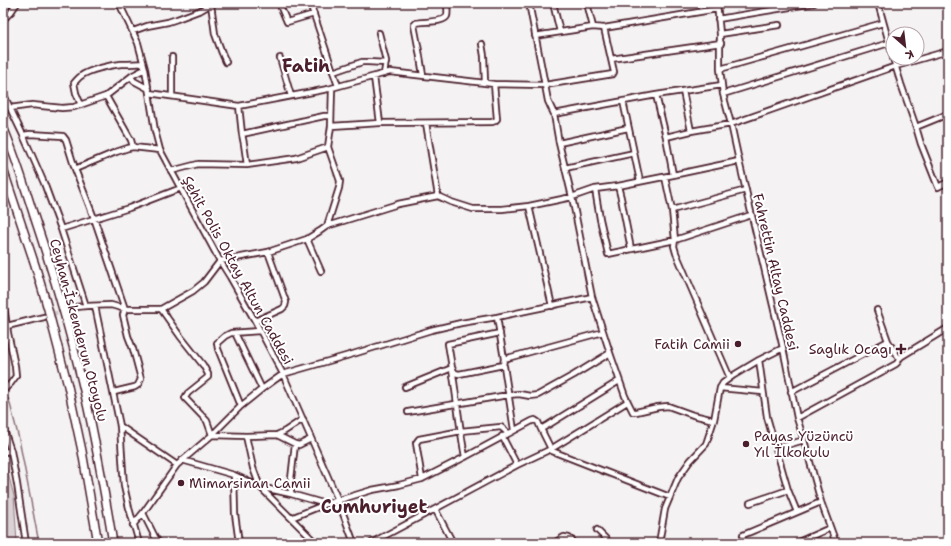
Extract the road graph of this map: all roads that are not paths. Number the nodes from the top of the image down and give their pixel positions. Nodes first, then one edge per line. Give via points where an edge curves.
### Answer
1 (119, 3) edge
2 (279, 3) edge
3 (311, 3) edge
4 (448, 3) edge
5 (529, 3) edge
6 (553, 3) edge
7 (587, 3) edge
8 (717, 3) edge
9 (814, 3) edge
10 (878, 3) edge
11 (16, 4) edge
12 (212, 4) edge
13 (3, 7) edge
14 (717, 9) junction
15 (314, 14) junction
16 (718, 19) junction
17 (3, 20) edge
18 (883, 23) junction
19 (779, 25) dead end
20 (593, 27) junction
21 (604, 28) junction
22 (885, 30) edge
23 (133, 31) junction
24 (560, 32) junction
25 (379, 33) dead end
26 (720, 34) junction
27 (536, 36) junction
28 (482, 44) dead end
29 (721, 44) junction
30 (885, 44) edge
31 (948, 51) edge
32 (172, 57) dead end
33 (280, 58) dead end
34 (925, 58) edge
35 (611, 59) junction
36 (226, 62) dead end
37 (143, 63) junction
38 (386, 63) junction
39 (896, 66) joint
40 (145, 69) junction
41 (720, 69) junction
42 (333, 72) junction
43 (384, 74) junction
44 (423, 75) junction
45 (131, 77) junction
46 (374, 77) junction
47 (484, 82) junction
48 (494, 84) junction
49 (545, 85) junction
50 (722, 85) junction
51 (338, 86) junction
52 (332, 88) junction
53 (149, 91) junction
54 (683, 91) junction
55 (3, 93) edge
56 (723, 94) junction
57 (656, 95) junction
58 (106, 96) junction
59 (172, 96) junction
60 (291, 96) junction
61 (623, 101) junction
62 (81, 105) junction
63 (239, 106) junction
64 (10, 108) junction
65 (554, 114) junction
66 (948, 114) edge
67 (331, 116) junction
68 (380, 123) junction
69 (426, 123) junction
70 (731, 124) junction
71 (331, 126) junction
72 (916, 127) junction
73 (3, 128) edge
74 (628, 128) junction
75 (690, 131) junction
76 (242, 134) junction
77 (23, 135) junction
78 (666, 137) junction
79 (559, 143) junction
80 (133, 147) junction
81 (328, 147) junction
82 (160, 150) junction
83 (634, 152) junction
84 (739, 161) junction
85 (247, 165) junction
86 (566, 168) junction
87 (3, 169) edge
88 (75, 169) junction
89 (171, 171) junction
90 (673, 175) junction
91 (665, 177) junction
92 (640, 181) junction
93 (948, 182) edge
94 (618, 186) junction
95 (181, 188) junction
96 (595, 189) junction
97 (746, 190) junction
98 (438, 196) junction
99 (572, 197) junction
100 (529, 206) junction
101 (672, 210) junction
102 (752, 215) junction
103 (94, 218) junction
104 (327, 226) junction
105 (61, 229) junction
106 (307, 239) junction
107 (675, 240) junction
108 (631, 249) junction
109 (268, 252) junction
110 (220, 261) junction
111 (321, 271) dead end
112 (592, 297) junction
113 (3, 300) edge
114 (86, 306) junction
115 (95, 306) junction
116 (552, 306) junction
117 (4, 307) edge
118 (76, 307) tunnel mouth
119 (125, 309) junction
120 (161, 309) junction
121 (877, 310) dead end
122 (44, 317) tunnel mouth
123 (497, 317) junction
124 (255, 321) junction
125 (8, 326) junction
126 (948, 328) edge
127 (260, 331) junction
128 (603, 332) junction
129 (235, 333) junction
130 (500, 333) junction
131 (6, 334) edge
132 (888, 341) junction
133 (783, 348) junction
134 (610, 353) junction
135 (504, 359) junction
136 (899, 359) junction
137 (759, 360) junction
138 (503, 365) junction
139 (452, 368) junction
140 (283, 374) junction
141 (730, 378) junction
142 (619, 381) junction
143 (405, 387) dead end
144 (720, 388) junction
145 (262, 389) junction
146 (4, 390) edge
147 (114, 392) junction
148 (763, 392) junction
149 (791, 392) junction
150 (508, 395) junction
151 (627, 402) junction
152 (457, 403) junction
153 (241, 406) junction
154 (408, 412) dead end
155 (797, 418) junction
156 (303, 419) junction
157 (714, 420) junction
158 (3, 426) edge
159 (120, 426) junction
160 (541, 429) junction
161 (514, 430) junction
162 (460, 431) junction
163 (508, 433) junction
164 (212, 435) junction
165 (277, 435) junction
166 (246, 436) junction
167 (502, 436) junction
168 (311, 439) junction
169 (804, 440) junction
170 (295, 444) junction
171 (776, 448) junction
172 (551, 449) junction
173 (10, 451) junction
174 (3, 452) edge
175 (465, 457) junction
176 (182, 460) junction
177 (177, 465) junction
178 (517, 465) junction
179 (234, 475) junction
180 (422, 479) junction
181 (260, 487) junction
182 (788, 490) junction
183 (291, 494) junction
184 (670, 497) junction
185 (338, 500) junction
186 (821, 502) junction
187 (750, 503) dead end
188 (326, 504) junction
189 (435, 509) junction
190 (797, 512) junction
191 (143, 513) junction
192 (291, 518) junction
193 (133, 525) junction
194 (830, 528) junction
195 (598, 530) dead end
196 (742, 535) dead end
197 (26, 543) edge
198 (98, 543) edge
199 (114, 543) edge
200 (139, 543) edge
201 (159, 543) edge
202 (239, 543) edge
203 (316, 543) edge
204 (354, 543) edge
205 (371, 543) edge
206 (453, 543) edge
207 (554, 543) edge
208 (575, 543) edge
209 (610, 543) edge
210 (659, 543) edge
211 (796, 543) edge
212 (836, 543) edge

1 - 23 street, Şehit Polis Oktay Altun Caddesi
2 - 15 street via 287,22
3 - 15 street
4 - 44 street via 445,19 421,21 414,25
5 - 27 street
6 - 24 street
7 - 20 street
8 - 14 street, Fahrettin Altay Caddesi
9 - 16 street
10 - 18 street
11 - 13 street
11 - 17 street
12 - 23 street via 177,19
12 - 36 street via 215,34
14 - 16 street, Fahrettin Altay Caddesi
14 - 21 street
15 - 42 street
16 - 26 street, Fahrettin Altay Caddesi
18 - 22 street
18 - 41 street
19 - 26 street
20 - 21 street
20 - 24 street
21 - 35 street
23 - 37 street, Şehit Polis Oktay Altun Caddesi
24 - 27 street
25 - 38 street
26 - 29 street, Fahrettin Altay Caddesi
27 - 49 street
28 - 47 street
29 - 35 street
29 - 41 street, Fahrettin Altay Caddesi
30 - 56 street
31 - 34 street
32 - 59 street
33 - 60 street
35 - 49 street via 614,72 612,75
37 - 40 street, Şehit Polis Oktay Altun Caddesi
37 - 62 street via 107,66 80,76 74,83
38 - 42 street via 362,62
38 - 43 street
39 - 70 street
39 - 72 street
40 - 45 street
40 - 53 street, Şehit Polis Oktay Altun Caddesi
41 - 50 street, Fahrettin Altay Caddesi
42 - 51 street
43 - 44 street via 390,72
43 - 46 street
44 - 47 street
45 - 53 street
45 - 58 street
46 - 51 street
46 - 68 street
47 - 48 street
48 - 49 street
48 - 69 street via 495,121
49 - 65 street
50 - 54 street
50 - 56 street, Fahrettin Altay Caddesi
51 - 52 street
52 - 60 street
52 - 67 street
53 - 59 street
53 - 82 street, Şehit Polis Oktay Altun Caddesi
54 - 57 street
54 - 75 street
55 - 64 street
56 - 70 street, Fahrettin Altay Caddesi
57 - 61 street
57 - 78 street
58 - 62 street
58 - 80 street
59 - 63 street
60 - 63 street
61 - 65 street
61 - 74 street
62 - 64 street via 62,108 32,105
63 - 76 street
64 - 77 street
65 - 79 street
66 - 72 street
67 - 71 street
67 - 76 street
68 - 69 street
68 - 71 street
69 - 98 street
70 - 75 street
70 - 84 street, Fahrettin Altay Caddesi
71 - 81 street
72 - 93 street via 920,144 938,187
73 - 199 highway, Ceyhan-İskenderun Otoyolu via 13,151 64,312 95,440
74 - 79 street
74 - 83 street
75 - 78 street
76 - 85 street
77 - 88 street via 63,136
77 - 105 street
78 - 90 street
79 - 86 street
80 - 82 street
80 - 88 street
81 - 85 street via 296,158
81 - 104 street via 340,180
82 - 89 street, Şehit Polis Oktay Altun Caddesi
83 - 86 street
83 - 92 street
84 - 90 street
84 - 97 street, Fahrettin Altay Caddesi
85 - 89 street via 198,164
86 - 99 street
87 - 198 highway, Ceyhan-İskenderun Otoyolu via 35,265 68,386
88 - 103 street
89 - 95 street, Şehit Polis Oktay Altun Caddesi
90 - 91 street
91 - 92 street
91 - 101 street
92 - 94 street
94 - 96 street
94 - 108 street
95 - 103 street
95 - 110 street, Şehit Polis Oktay Altun Caddesi
96 - 99 street
96 - 108 street via 608,254
97 - 101 street
97 - 102 street, Fahrettin Altay Caddesi
98 - 100 street via 473,209
98 - 104 street via 398,204
99 - 100 street
99 - 112 street
100 - 116 street
101 - 107 street
102 - 107 street
102 - 133 street, Fahrettin Altay Caddesi
103 - 105 street
103 - 119 street
104 - 106 street
105 - 114 street
106 - 109 street
106 - 111 street
107 - 108 street
107 - 141 street via 676,253
109 - 110 street
109 - 124 street via 286,302 282,309
110 - 120 street via 204,282
110 - 124 street, Şehit Polis Oktay Altun Caddesi
112 - 116 street
112 - 128 street
113 - 117 street
114 - 115 street
114 - 118 street
115 - 119 street via 111,305
115 - 147 street
116 - 123 street
117 - 125 street
119 - 120 street
119 - 147 street via 122,315 141,379 135,387
120 - 164 street via 208,374 208,377 185,398 207,421
121 - 132 street
122 - 125 street
123 - 130 street
123 - 140 street via 431,330
124 - 127 street, Şehit Polis Oktay Altun Caddesi
125 - 131 street
126 - 136 street
127 - 129 street
127 - 140 street, Şehit Polis Oktay Altun Caddesi
128 - 134 street
128 - 135 street
129 - 145 street
129 - 153 street via 225,336 218,344 218,350
130 - 135 street
130 - 139 street via 448,344
131 - 146 street via 16,376
132 - 136 street
132 - 149 street
133 - 137 street
133 - 149 street, Fahrettin Altay Caddesi
134 - 142 street
134 - 150 street via 538,395
135 - 138 street
136 - 155 street via 896,364
137 - 141 street
137 - 148 street
138 - 139 street via 459,374
138 - 150 street
139 - 143 street
139 - 152 street
140 - 145 street
140 - 156 street, Şehit Polis Oktay Altun Caddesi
141 - 144 street
142 - 151 street
142 - 160 street
144 - 148 street
144 - 157 street
145 - 153 street
147 - 159 street
148 - 171 street
149 - 155 street, Fahrettin Altay Caddesi
150 - 152 street
150 - 161 street
151 - 157 street via 633,412 668,406
151 - 172 street
152 - 154 street
152 - 162 street
153 - 164 street
155 - 169 street, Fahrettin Altay Caddesi
156 - 165 street
156 - 168 street, Şehit Polis Oktay Altun Caddesi
157 - 184 street via 706,444 678,478
158 - 173 street
159 - 177 street
159 - 193 street via 124,486
160 - 161 street via 535,420
160 - 172 street
161 - 163 street
162 - 163 street via 501,428
162 - 175 street
162 - 180 street via 418,440 416,443
163 - 167 street
164 - 166 street
164 - 176 street
165 - 166 street
165 - 170 street
166 - 181 street
167 - 175 street
167 - 178 street
168 - 170 street via 299,445
168 - 185 street, Şehit Polis Oktay Altun Caddesi
169 - 171 street
169 - 186 street, Fahrettin Altay Caddesi
170 - 183 street
171 - 182 street
172 - 178 street
172 - 184 street
173 - 174 street
173 - 197 street
175 - 180 street
176 - 177 street
176 - 179 street
177 - 191 street
178 - 189 street
179 - 181 street
179 - 202 street
180 - 185 street
181 - 183 street
181 - 192 street
182 - 187 street
182 - 190 street
183 - 188 street
184 - 210 street via 664,509
185 - 188 street
185 - 204 street, Şehit Polis Oktay Altun Caddesi
186 - 190 street
186 - 194 street, Fahrettin Altay Caddesi
188 - 192 street
189 - 205 street
189 - 206 street
190 - 196 street
191 - 193 street
191 - 201 street
192 - 203 street
193 - 200 street
194 - 211 street
194 - 212 street, Fahrettin Altay Caddesi
195 - 209 street
207 - 208 street via 564,537

